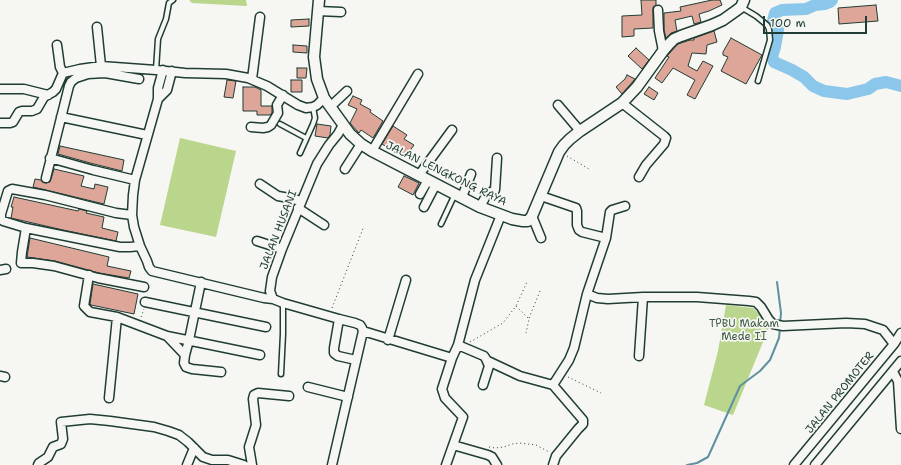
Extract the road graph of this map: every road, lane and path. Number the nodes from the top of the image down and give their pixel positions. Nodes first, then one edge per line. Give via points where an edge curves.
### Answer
1 (173, 0) edge
2 (319, 0) edge
3 (742, 3) edge
4 (658, 10) dead end
5 (318, 11) junction
6 (341, 12) dead end
7 (260, 17) dead end
8 (97, 27) dead end
9 (57, 45) dead end
10 (663, 50) junction
11 (101, 66) junction
12 (160, 70) junction
13 (172, 71) junction
14 (63, 74) junction
15 (418, 74) dead end
16 (139, 79) dead end
17 (252, 79) junction
18 (758, 81) dead end
19 (0, 89) edge
20 (347, 91) dead end
21 (48, 95) junction
22 (283, 95) junction
23 (324, 98) junction
24 (158, 99) junction
25 (622, 103) junction
26 (558, 106) dead end
27 (313, 107) junction
28 (330, 107) junction
29 (61, 117) junction
30 (0, 123) edge
31 (280, 124) dead end
32 (251, 127) dead end
33 (340, 129) junction
34 (452, 130) dead end
35 (580, 131) junction
36 (148, 135) junction
37 (306, 138) junction
38 (361, 144) junction
39 (372, 151) junction
40 (559, 152) junction
41 (300, 153) dead end
42 (50, 158) junction
43 (497, 158) dead end
44 (345, 169) dead end
45 (590, 169) dead end
46 (471, 174) dead end
47 (419, 175) junction
48 (639, 177) dead end
49 (46, 178) dead end
50 (135, 180) junction
51 (432, 182) junction
52 (260, 184) dead end
53 (420, 194) dead end
54 (459, 195) junction
55 (541, 196) junction
56 (300, 204) junction
57 (625, 206) dead end
58 (424, 207) dead end
59 (480, 207) junction
60 (132, 215) junction
61 (501, 215) junction
62 (532, 216) junction
63 (441, 224) dead end
64 (324, 225) dead end
65 (364, 226) dead end
66 (26, 228) junction
67 (541, 238) dead end
68 (606, 238) junction
69 (257, 241) dead end
70 (140, 246) junction
71 (282, 249) junction
72 (89, 275) junction
73 (406, 280) dead end
74 (201, 282) junction
75 (527, 282) dead end
76 (144, 287) dead end
77 (540, 291) dead end
78 (587, 294) junction
79 (643, 297) junction
80 (273, 298) junction
81 (145, 302) dead end
82 (283, 303) junction
83 (516, 306) junction
84 (195, 313) junction
85 (329, 316) junction
86 (117, 317) junction
87 (340, 319) junction
88 (529, 319) junction
89 (266, 327) dead end
90 (363, 332) junction
91 (526, 333) dead end
92 (901, 333) edge
93 (168, 336) junction
94 (189, 340) junction
95 (388, 340) junction
96 (894, 344) junction
97 (461, 347) junction
98 (185, 355) junction
99 (260, 356) dead end
100 (639, 356) dead end
101 (452, 358) junction
102 (356, 360) junction
103 (488, 361) junction
104 (901, 361) edge
105 (221, 372) dead end
106 (893, 372) junction
107 (561, 373) junction
108 (281, 374) dead end
109 (483, 385) dead end
110 (553, 385) junction
111 (308, 387) dead end
112 (601, 393) dead end
113 (289, 396) dead end
114 (348, 396) junction
115 (109, 398) dead end
116 (901, 429) edge
117 (453, 445) junction
118 (489, 447) dead end
119 (194, 448) junction
120 (556, 456) junction
121 (38, 465) edge
122 (187, 465) edge
123 (244, 465) edge
124 (252, 465) edge
125 (332, 465) edge
126 (446, 465) edge
127 (497, 465) edge
128 (553, 465) edge
129 (794, 465) edge
130 (815, 465) edge

1 - 12 lane via 169,3 158,39
2 - 5 street, JALAN LENGKONG RAYA
3 - 10 street via 734,13 723,20 674,39
3 - 18 lane via 769,29 770,40
4 - 10 street
5 - 6 street
5 - 23 street, JALAN LENGKONG RAYA via 314,57 317,79
7 - 17 street
8 - 11 street
9 - 14 street
10 - 25 street via 637,87
11 - 12 street
11 - 14 street
12 - 13 street
12 - 24 street
13 - 17 street via 226,74
13 - 24 street via 167,90
14 - 21 street via 58,88
15 - 39 street
16 - 29 street via 105,74 88,74 76,78 69,86
17 - 22 street
19 - 21 street via 24,89
20 - 28 street
21 - 30 street via 35,111 20,112 12,122
22 - 27 street via 298,105
22 - 32 street via 277,105 278,113 271,125 263,128
23 - 27 street
23 - 28 street, JALAN LENGKONG RAYA
24 - 36 street
25 - 35 street
25 - 48 street via 666,138
26 - 35 street
27 - 37 lane via 315,118
28 - 33 street, JALAN LENGKONG RAYA
29 - 36 street
29 - 42 street
31 - 37 lane
33 - 38 street, JALAN LENGKONG RAYA
33 - 56 street, JALAN HUSANI via 317,164
34 - 47 street
35 - 40 street via 570,138
36 - 50 street
37 - 41 lane
38 - 39 street, JALAN LENGKONG RAYA
38 - 44 street
39 - 47 street, JALAN LENGKONG RAYA
40 - 45 path
40 - 55 street
42 - 49 street
42 - 50 street
43 - 59 street via 494,190 487,194
46 - 54 street
47 - 51 street, JALAN LENGKONG RAYA
50 - 60 street
51 - 53 street
51 - 54 street, JALAN LENGKONG RAYA
51 - 58 street
52 - 56 street via 278,196
54 - 59 street, JALAN LENGKONG RAYA
54 - 63 lane
55 - 62 street
55 - 68 street via 576,208 579,230
56 - 64 street
56 - 71 street, JALAN HUSANI
57 - 68 street via 610,212
59 - 61 street, JALAN LENGKONG RAYA
60 - 66 street via 10,189 1,219
60 - 70 street
61 - 62 street, JALAN LENGKONG RAYA via 524,221 528,221
61 - 97 street via 475,280
62 - 67 street
65 - 85 path
66 - 70 street via 120,247
66 - 72 street via 21,263 44,264
68 - 78 street
69 - 71 street
70 - 74 street via 152,270
71 - 80 street, JALAN HUSANI via 271,280 270,291
72 - 76 street
72 - 86 street via 84,306 90,312
73 - 95 street
74 - 80 street
74 - 84 street
75 - 83 path
77 - 88 path
78 - 79 street via 608,299
78 - 107 street via 574,348
79 - 96 street via 697,297 756,302 773,324 865,324 883,330
79 - 100 street
80 - 82 street
81 - 84 street
82 - 85 street
82 - 108 lane
83 - 88 path
83 - 97 path via 503,323
84 - 89 street
84 - 94 street
85 - 87 street
86 - 93 street
86 - 115 street
87 - 90 street via 360,325
87 - 102 street via 334,353
88 - 91 path
90 - 95 street
90 - 102 street
92 - 96 street, JALAN PROMOTER
93 - 94 street
93 - 98 street
94 - 98 street
94 - 99 street
95 - 101 street
96 - 129 street, JALAN PROMOTER
97 - 101 street
97 - 103 street via 484,356
98 - 105 street via 184,361 188,368
101 - 117 street via 442,389 445,398 463,417
102 - 114 street
103 - 109 street
103 - 110 street via 520,376
104 - 106 street
106 - 116 street via 898,381
106 - 130 street
107 - 110 street
107 - 112 path
110 - 120 street via 584,422
111 - 114 street
113 - 124 street via 258,393 254,395 256,425 249,447
114 - 125 street
117 - 126 street
117 - 127 street via 488,455
118 - 120 path via 504,447 518,443 536,445
119 - 121 street via 179,435 139,425 90,419 61,422 62,444 53,447 48,457
119 - 122 street
119 - 123 street via 208,459 228,460
120 - 128 street

